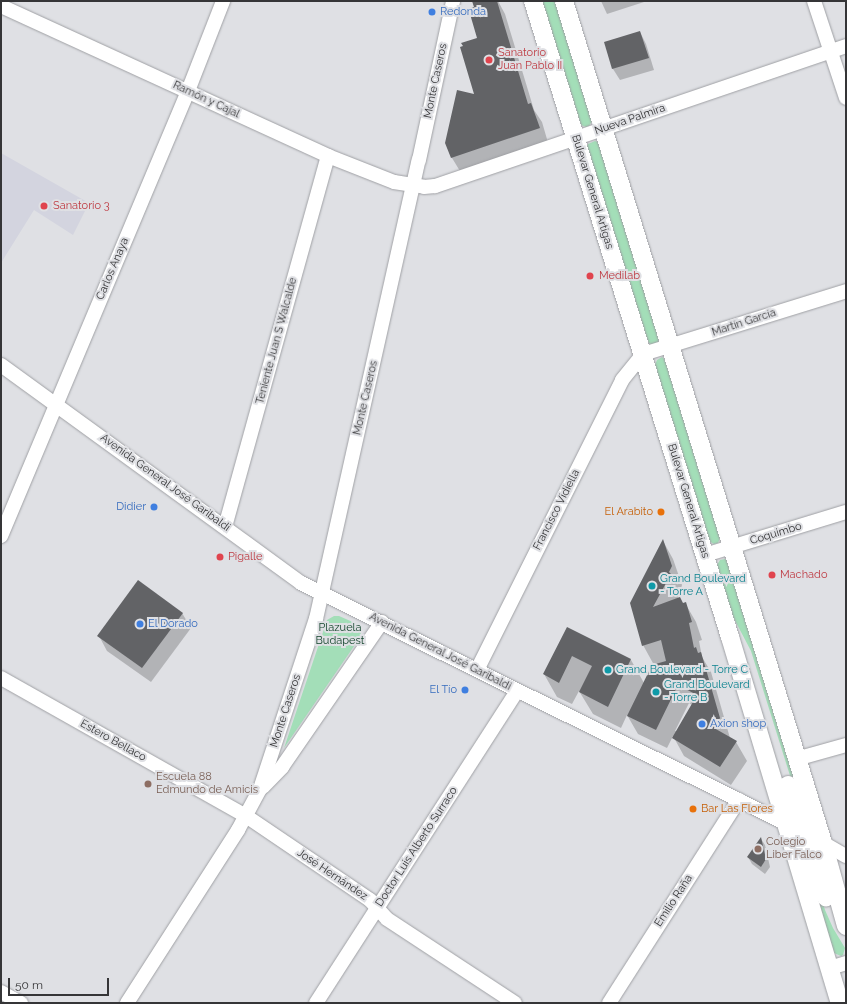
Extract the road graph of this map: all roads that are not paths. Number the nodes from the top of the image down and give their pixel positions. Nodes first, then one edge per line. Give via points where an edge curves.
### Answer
1 (223, 1) edge
2 (453, 1) edge
3 (533, 1) edge
4 (564, 1) edge
5 (814, 1) edge
6 (1, 6) edge
7 (846, 46) edge
8 (831, 51) junction
9 (188, 91) junction
10 (846, 98) edge
11 (603, 129) junction
12 (575, 138) junction
13 (328, 156) junction
14 (413, 186) junction
15 (846, 291) edge
16 (670, 346) junction
17 (643, 354) junction
18 (1, 365) edge
19 (56, 405) junction
20 (846, 512) edge
21 (225, 527) junction
22 (1, 536) edge
23 (731, 548) junction
24 (705, 555) junction
25 (322, 593) junction
26 (382, 622) junction
27 (730, 637) junction
28 (477, 670) junction
29 (1, 678) edge
30 (517, 691) junction
31 (846, 744) edge
32 (796, 758) junction
33 (260, 789) junction
34 (739, 800) junction
35 (246, 816) junction
36 (787, 824) junction
37 (823, 843) junction
38 (846, 856) edge
39 (377, 908) junction
40 (846, 927) edge
41 (838, 965) edge
42 (1, 992) edge
43 (21, 1003) edge
44 (127, 1003) edge
45 (316, 1003) edge
46 (515, 1003) edge
47 (609, 1003) edge
48 (840, 1003) edge

1 - 9 street, Carlos Anaya
2 - 14 street, Monte Caseros
3 - 12 main road, Bulevar General Artigas
4 - 11 main road
5 - 8 street
6 - 9 street, Ramón y Cajal
7 - 8 street, Nueva Palmira
8 - 10 street
8 - 11 street, Nueva Palmira
9 - 13 street, Ramón y Cajal
9 - 19 street, Carlos Anaya
11 - 12 street, Nueva Palmira
11 - 16 main road
12 - 14 street, Nueva Palmira via 435,186
12 - 17 main road, Bulevar General Artigas
13 - 14 street, Ramón y Cajal via 394,182
13 - 21 street, Teniente Juan S Walcalde
14 - 25 street, Monte Caseros
15 - 16 street, Martín García
16 - 17 street, Martín García
16 - 23 main road
17 - 24 main road, Bulevar General Artigas
17 - 28 street, Francisco Vidiella via 622,380
18 - 19 street, Avenida General José Garibaldi
19 - 21 street, Avenida General José Garibaldi
19 - 22 street, Carlos Anaya
20 - 23 street, Coquimbo
21 - 25 street, Avenida General José Garibaldi via 301,583
23 - 24 street, Coquimbo
23 - 32 main road
24 - 27 main road, Bulevar General Artigas
25 - 26 street, Avenida General José Garibaldi
25 - 33 street, Monte Caseros via 316,619
26 - 28 street, Avenida General José Garibaldi
26 - 33 street, Monte Caseros via 282,766
27 - 36 main road, Bulevar General Artigas
27 - 37 main road via 749,661 798,816 806,828
28 - 30 street, Avenida General José Garibaldi
29 - 35 street, Estero Bellaco
30 - 34 street, Avenida General José Garibaldi
30 - 39 street, Doctor Luis Alberto Surraco
31 - 32 street
32 - 37 main road
33 - 35 street, Monte Caseros
34 - 36 street, Avenida General José Garibaldi
34 - 47 street, Emilio Raña
35 - 39 street, José Hernández via 370,900
35 - 44 street, Monte Caseros
36 - 37 street, Avenida General José Garibaldi
36 - 40 main road via 803,838 810,849 831,912
36 - 41 main road, Bulevar General Artigas
37 - 38 street, Avenida General José Garibaldi
37 - 40 main road
39 - 45 street, Doctor Luis Alberto Surraco
39 - 46 street, José Hernández via 388,919
41 - 48 main road, Bulevar General Artigas
42 - 43 street

